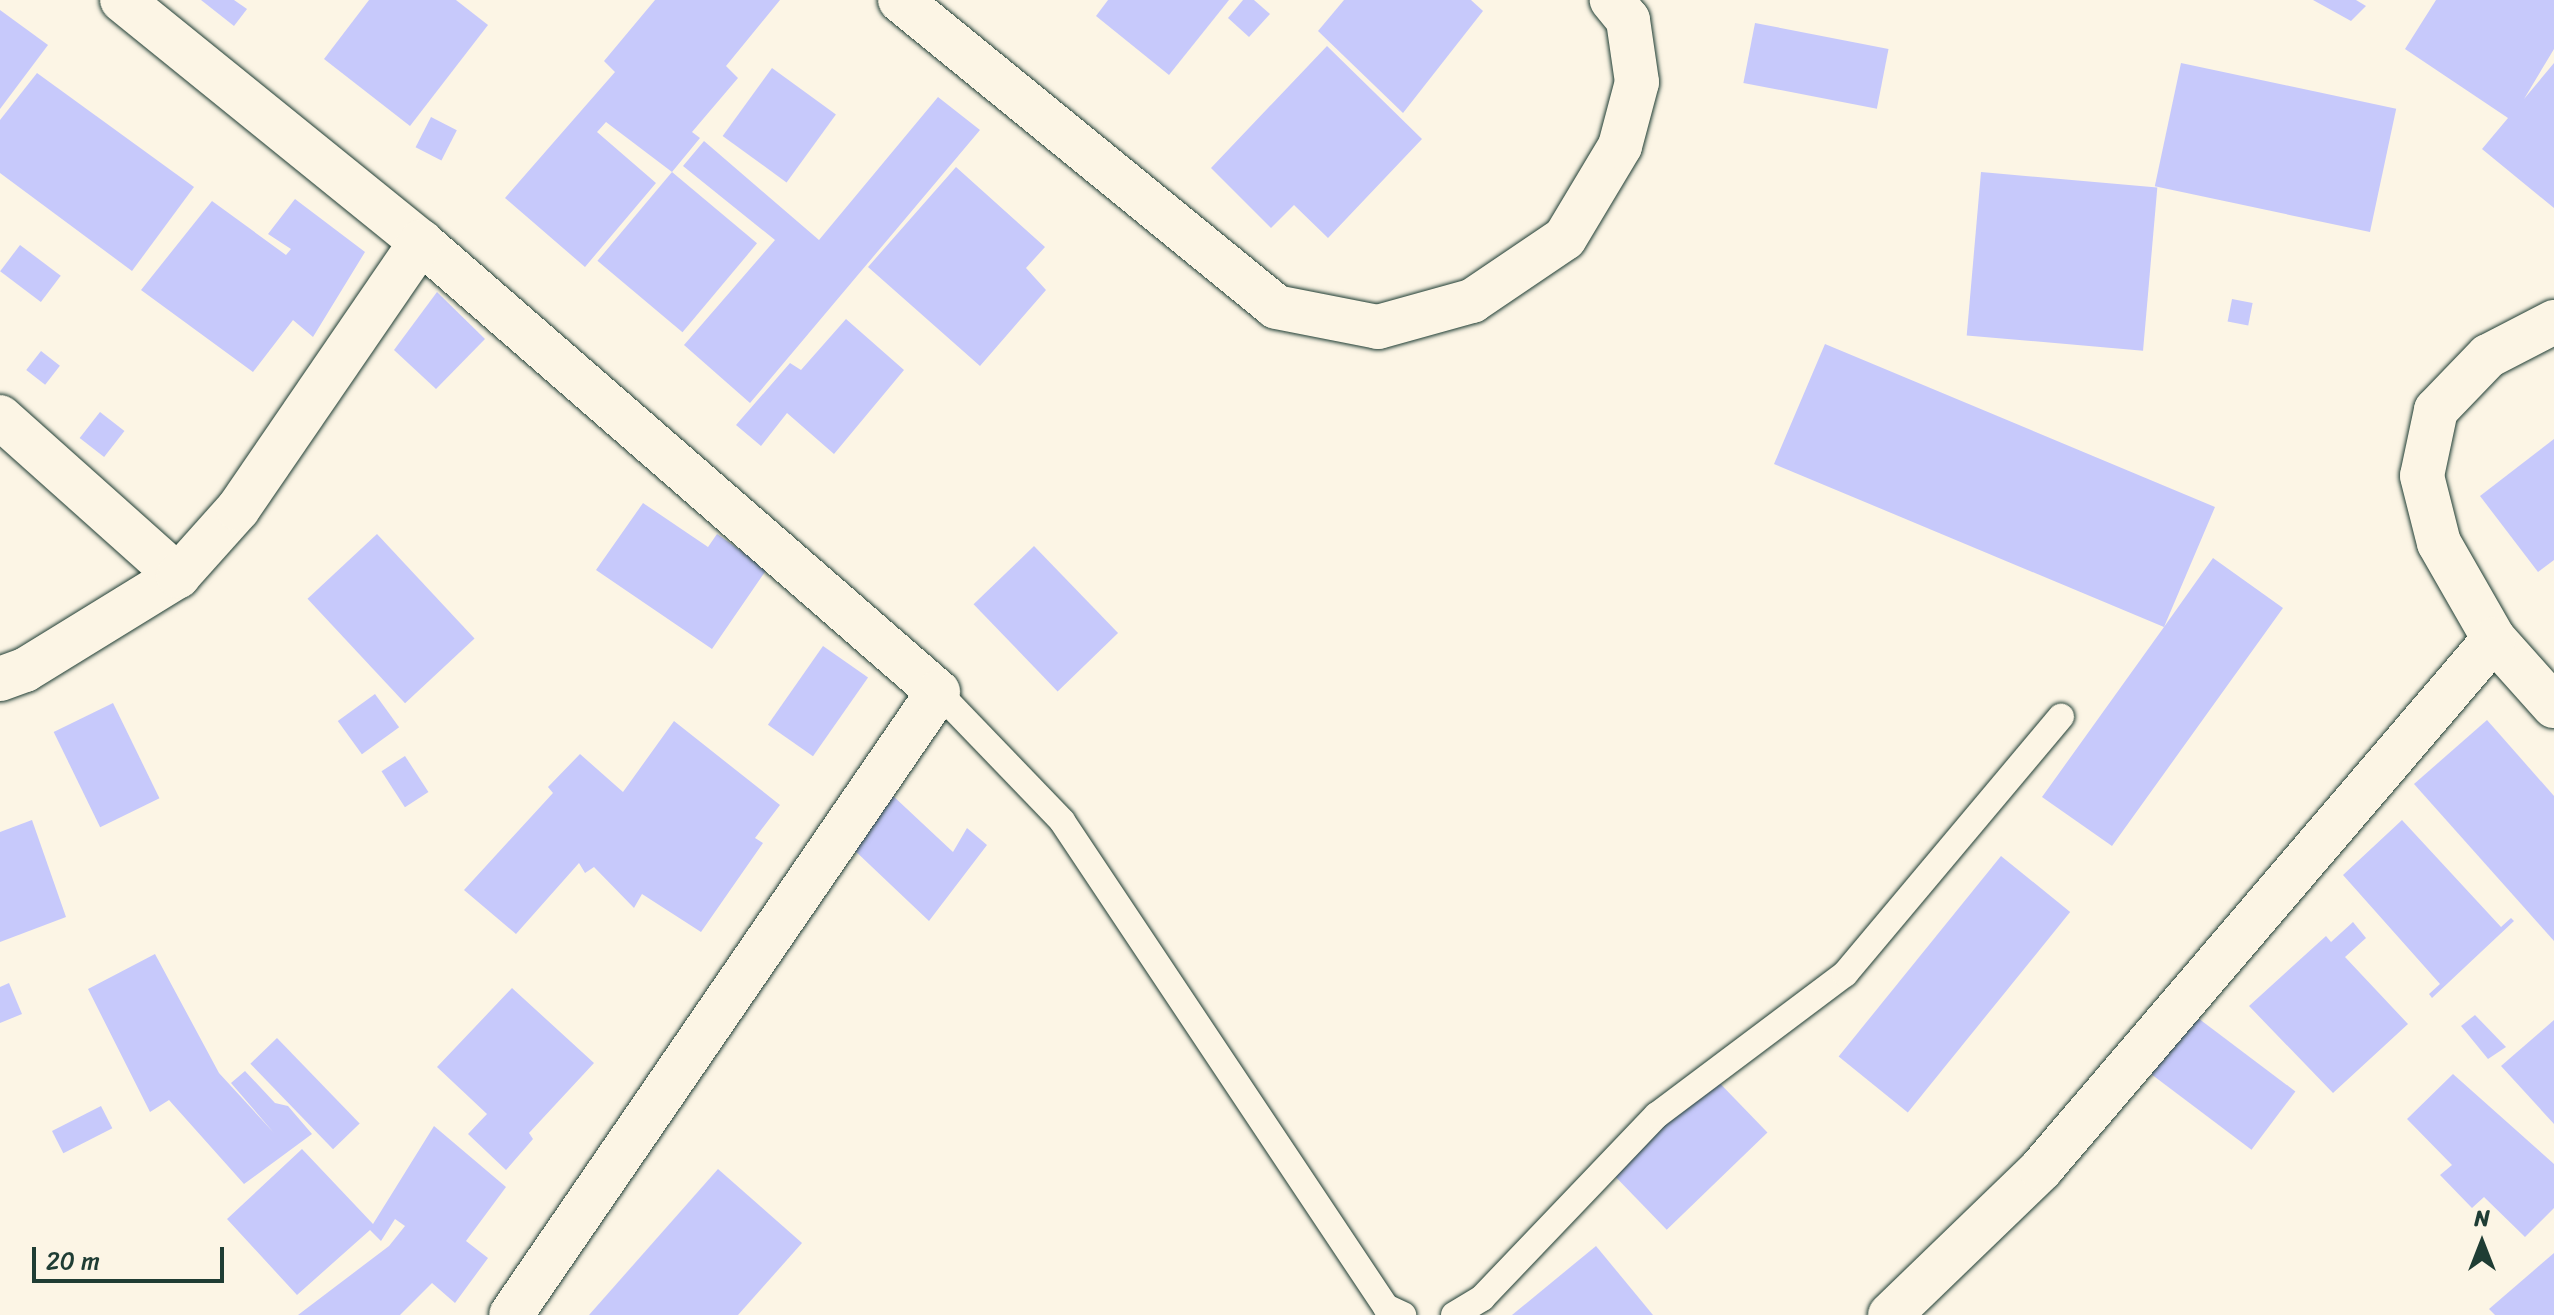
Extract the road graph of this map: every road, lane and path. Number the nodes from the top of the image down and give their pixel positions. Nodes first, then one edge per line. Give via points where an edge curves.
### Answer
1 (122, 0) edge
2 (900, 0) edge
3 (1612, 0) edge
4 (421, 242) junction
5 (2554, 322) edge
6 (0, 417) edge
7 (178, 576) junction
8 (2494, 639) junction
9 (0, 679) edge
10 (938, 692) junction
11 (2554, 706) edge
12 (2061, 717) dead end
13 (511, 1315) edge
14 (1403, 1315) edge
15 (1454, 1315) edge
16 (1890, 1315) edge

1 - 4 street
2 - 3 street via 1276,307 1378,327 1472,301 1565,238 1620,146 1637,82 1628,20
4 - 7 street via 238,509
4 - 10 street
5 - 8 street via 2488,356 2436,410 2422,476 2439,543
6 - 7 street
7 - 9 street via 25,670
8 - 11 street
8 - 16 street via 2041,1169
10 - 13 street
10 - 14 lane via 1062,821 1386,1307
12 - 15 lane via 1845,974 1657,1115 1482,1298

